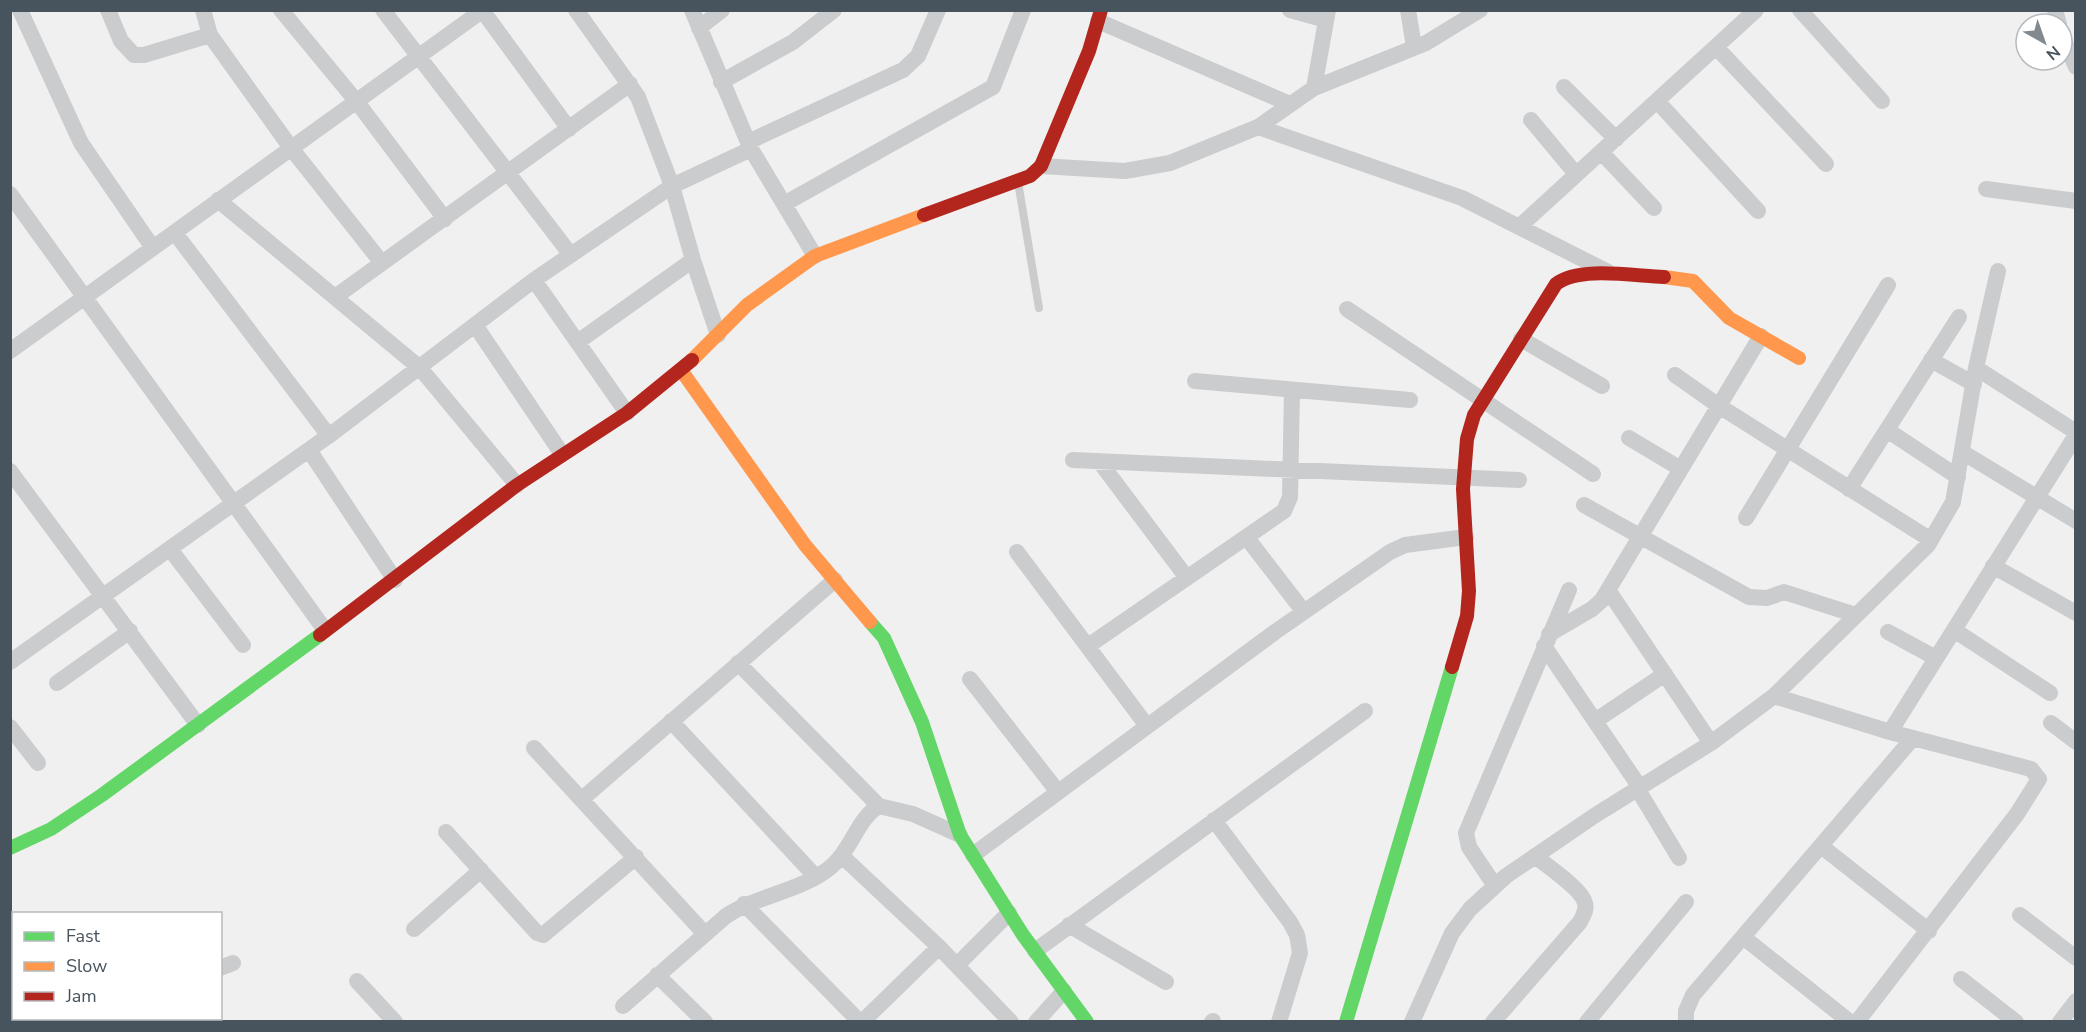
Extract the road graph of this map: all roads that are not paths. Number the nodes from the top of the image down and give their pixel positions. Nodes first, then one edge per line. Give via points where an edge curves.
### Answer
1 (20, 10) edge
2 (108, 10) edge
3 (203, 10) edge
4 (282, 10) edge
5 (383, 10) edge
6 (576, 10) edge
7 (692, 10) edge
8 (722, 10) edge
9 (834, 10) edge
10 (938, 10) edge
11 (1023, 10) edge
12 (1290, 10) edge
13 (1408, 10) edge
14 (1480, 10) edge
15 (1756, 10) edge
16 (1800, 10) edge
17 (483, 11) edge
18 (1327, 15) edge
19 (1099, 16) edge
20 (699, 28) junction
21 (210, 34) junction
22 (1414, 47) junction
23 (1716, 47) junction
24 (420, 57) junction
25 (721, 82) junction
26 (630, 84) junction
27 (1564, 87) dead end
28 (1314, 88) junction
29 (1657, 101) junction
30 (1882, 101) dead end
31 (357, 102) junction
32 (1290, 104) junction
33 (1531, 120) dead end
34 (1258, 127) junction
35 (569, 129) junction
36 (1616, 139) junction
37 (749, 145) junction
38 (291, 148) junction
39 (1601, 152) junction
40 (1826, 164) dead end
41 (1041, 166) junction
42 (508, 174) junction
43 (1576, 174) junction
44 (1018, 182) junction
45 (672, 186) junction
46 (1986, 189) dead end
47 (10, 194) edge
48 (218, 200) junction
49 (2076, 201) edge
50 (784, 204) junction
51 (1654, 208) dead end
52 (1758, 211) dead end
53 (445, 219) junction
54 (1520, 226) junction
55 (175, 232) junction
56 (153, 248) junction
57 (571, 255) junction
58 (815, 255) junction
59 (693, 260) junction
60 (382, 263) junction
61 (1998, 271) dead end
62 (1612, 274) junction
63 (534, 280) junction
64 (1888, 285) dead end
65 (84, 297) junction
66 (334, 297) junction
67 (1039, 308) dead end
68 (1347, 309) dead end
69 (1959, 317) dead end
70 (475, 325) junction
71 (718, 334) junction
72 (1761, 336) junction
73 (1521, 339) junction
74 (579, 341) junction
75 (13, 343) edge
76 (1798, 357) dead end
77 (1931, 360) junction
78 (420, 368) junction
79 (681, 370) junction
80 (1675, 375) dead end
81 (1975, 376) junction
82 (1195, 381) dead end
83 (1602, 386) dead end
84 (1292, 390) junction
85 (1410, 400) dead end
86 (1483, 400) junction
87 (1719, 406) junction
88 (627, 413) junction
89 (1887, 430) junction
90 (2076, 433) edge
91 (328, 436) junction
92 (1629, 438) dead end
93 (309, 450) junction
94 (1789, 450) junction
95 (1962, 452) junction
96 (562, 454) junction
97 (1073, 460) dead end
98 (1099, 461) junction
99 (1681, 469) junction
100 (1291, 470) junction
101 (10, 471) edge
102 (1593, 474) dead end
103 (1958, 477) junction
104 (1462, 479) junction
105 (1518, 480) dead end
106 (517, 484) junction
107 (1849, 489) junction
108 (2037, 495) junction
109 (234, 503) junction
110 (1584, 505) dead end
111 (1746, 518) dead end
112 (2076, 521) edge
113 (1641, 536) junction
114 (1466, 537) junction
115 (1247, 538) junction
116 (1931, 540) junction
117 (170, 549) junction
118 (1017, 552) dead end
119 (1993, 566) junction
120 (1187, 578) junction
121 (394, 580) junction
122 (835, 580) junction
123 (1569, 590) dead end
124 (1608, 590) junction
125 (104, 595) junction
126 (1304, 612) junction
127 (2076, 613) edge
128 (1856, 615) junction
129 (325, 630) junction
130 (1954, 630) junction
131 (130, 631) junction
132 (1888, 632) dead end
133 (1547, 640) junction
134 (243, 645) dead end
135 (1088, 646) junction
136 (1936, 658) junction
137 (10, 662) edge
138 (738, 663) junction
139 (1665, 674) junction
140 (970, 679) dead end
141 (57, 683) dead end
142 (2050, 693) dead end
143 (1774, 696) junction
144 (1365, 711) dead end
145 (671, 721) junction
146 (1595, 721) junction
147 (2052, 723) dead end
148 (198, 724) junction
149 (1147, 726) junction
150 (10, 727) edge
151 (1890, 732) junction
152 (1913, 738) junction
153 (2076, 742) edge
154 (1711, 743) junction
155 (534, 748) dead end
156 (38, 763) dead end
157 (1638, 787) junction
158 (1058, 792) junction
159 (582, 799) junction
160 (879, 806) junction
161 (1214, 820) junction
162 (446, 832) dead end
163 (960, 835) junction
164 (1821, 846) junction
165 (10, 848) edge
166 (972, 855) junction
167 (1536, 856) junction
168 (636, 857) junction
169 (843, 857) junction
170 (1679, 858) dead end
171 (481, 870) junction
172 (816, 877) junction
173 (1495, 886) junction
174 (1686, 902) dead end
175 (744, 904) junction
176 (1009, 913) junction
177 (2020, 915) dead end
178 (1070, 925) junction
179 (414, 929) dead end
180 (1929, 931) junction
181 (705, 934) junction
182 (1743, 936) junction
183 (939, 946) junction
184 (1035, 951) junction
185 (2076, 958) edge
186 (957, 965) junction
187 (657, 975) junction
188 (1961, 979) dead end
189 (357, 981) dead end
190 (1166, 982) dead end
191 (1065, 991) junction
192 (2076, 1001) edge
193 (623, 1006) dead end
194 (2006, 1019) edge
195 (395, 1022) edge
196 (705, 1022) edge
197 (861, 1022) edge
198 (1011, 1022) edge
199 (1036, 1022) edge
200 (1087, 1022) edge
201 (1279, 1022) edge
202 (1346, 1022) edge
203 (1413, 1022) edge
204 (1493, 1022) edge
205 (1587, 1022) edge
206 (1686, 1022) edge
207 (1850, 1022) edge
208 (1857, 1022) edge
209 (2060, 1022) edge

1 - 56 street via 81,143
2 - 21 street via 121,41 134,55
3 - 21 street
4 - 31 street
5 - 24 street
6 - 26 street
7 - 20 street
8 - 20 street
9 - 25 street via 793,42
10 - 37 street via 918,56 903,70
11 - 50 street via 993,87
12 - 18 street
13 - 22 street
14 - 22 street
15 - 23 street
16 - 30 street
17 - 24 street
17 - 35 street
18 - 28 street
19 - 32 street
19 - 41 street via 1089,51
20 - 25 street
21 - 38 street
22 - 28 street
23 - 29 street
23 - 40 street
24 - 31 street
24 - 42 street
25 - 37 street
26 - 35 street
26 - 45 street
27 - 36 street
28 - 32 street
29 - 36 street
29 - 52 street
31 - 38 street
31 - 53 street
32 - 34 street
33 - 43 street
34 - 41 street via 1151,168 1125,171
34 - 54 street via 1462,198
35 - 42 street
36 - 39 street
37 - 45 street
37 - 50 street
38 - 48 street
38 - 60 street
39 - 43 street
39 - 51 street
41 - 44 street
42 - 53 street
42 - 57 street
43 - 54 street
44 - 58 street
44 - 67 lane
45 - 57 street
45 - 59 street
46 - 49 street
47 - 65 street
48 - 55 street
48 - 66 street
50 - 58 street
53 - 60 street
54 - 62 street
55 - 56 street
55 - 91 street
56 - 65 street
57 - 63 street
58 - 71 street via 747,305
59 - 71 street
59 - 74 street
60 - 66 street
61 - 81 street
62 - 72 street via 1693,281 1719,310
62 - 73 street via 1565,277
63 - 70 street
63 - 74 street
64 - 94 street
65 - 75 street
65 - 109 street
66 - 78 street
68 - 86 street
69 - 77 street
70 - 78 street
70 - 96 street
71 - 79 street
72 - 76 street
72 - 87 street
73 - 83 street
73 - 86 street
74 - 88 street
77 - 81 street
77 - 89 street
78 - 91 street
78 - 106 street
79 - 88 street
79 - 122 street via 785,517
80 - 87 street
81 - 90 street
81 - 95 street
82 - 84 street
84 - 85 street
84 - 100 street
86 - 102 street
86 - 104 street via 1469,427
87 - 94 street
87 - 99 street
88 - 96 street
89 - 103 street
89 - 107 street
90 - 108 street
91 - 93 street
92 - 99 street
93 - 109 street
93 - 121 street
94 - 107 street
94 - 111 street
95 - 103 street
95 - 108 street
96 - 106 street
97 - 98 street
98 - 100 street
98 - 120 street
99 - 113 street
100 - 104 street
100 - 115 street via 1290,497 1284,511
101 - 125 street
103 - 116 street via 1953,502
104 - 105 street
104 - 114 street
106 - 121 street
107 - 116 street
108 - 112 street
108 - 119 street
109 - 117 street
109 - 129 street
110 - 113 street
113 - 124 street
113 - 128 street via 1749,597 1767,598 1784,592
114 - 126 street via 1405,545
114 - 202 street via 1471,593 1467,616
115 - 120 street
115 - 126 street
116 - 128 street
117 - 125 street
117 - 134 street
118 - 135 street
119 - 127 street
119 - 130 street
120 - 135 street
121 - 129 street
122 - 138 street
122 - 163 street via 884,638 922,722
123 - 133 street
124 - 133 street via 1592,609
124 - 139 street
125 - 131 street
125 - 137 street
126 - 149 street
128 - 143 street
129 - 148 street
130 - 136 street
130 - 142 street
131 - 141 street
131 - 148 street
132 - 136 street
133 - 146 street
133 - 173 street via 1466,833 1469,847
135 - 149 street
136 - 151 street
138 - 145 street
138 - 160 street
139 - 146 street
139 - 154 street
140 - 158 street
143 - 151 street
143 - 154 street
144 - 161 street
145 - 159 street
145 - 172 street
146 - 157 street
147 - 153 street
148 - 165 street via 51,829
149 - 158 street
150 - 156 street
151 - 152 street
152 - 164 street
152 - 180 street via 2031,769 2039,779
154 - 157 street
155 - 159 street
157 - 167 street
157 - 170 street
158 - 166 street
159 - 168 street
160 - 163 street via 913,814
160 - 169 street via 865,820
161 - 178 street
161 - 201 street via 1297,935 1300,953
162 - 171 street
163 - 166 street
164 - 180 street
164 - 182 street
166 - 176 street
167 - 173 street
167 - 204 street via 1578,892 1585,902 1585,912
168 - 171 street via 543,935
168 - 181 street
169 - 172 street
169 - 183 street
171 - 179 street
172 - 175 street via 800,887
173 - 203 street via 1452,933
174 - 205 street
175 - 181 street
175 - 197 street
176 - 184 street
176 - 186 street
177 - 185 street
178 - 184 street
178 - 190 street
180 - 208 street
181 - 187 street
182 - 206 street via 1693,994
182 - 207 street
183 - 186 street
183 - 197 street
184 - 191 street
186 - 198 street
187 - 193 street
187 - 196 street
188 - 194 street
189 - 195 street
191 - 199 street
191 - 200 street
192 - 209 street

